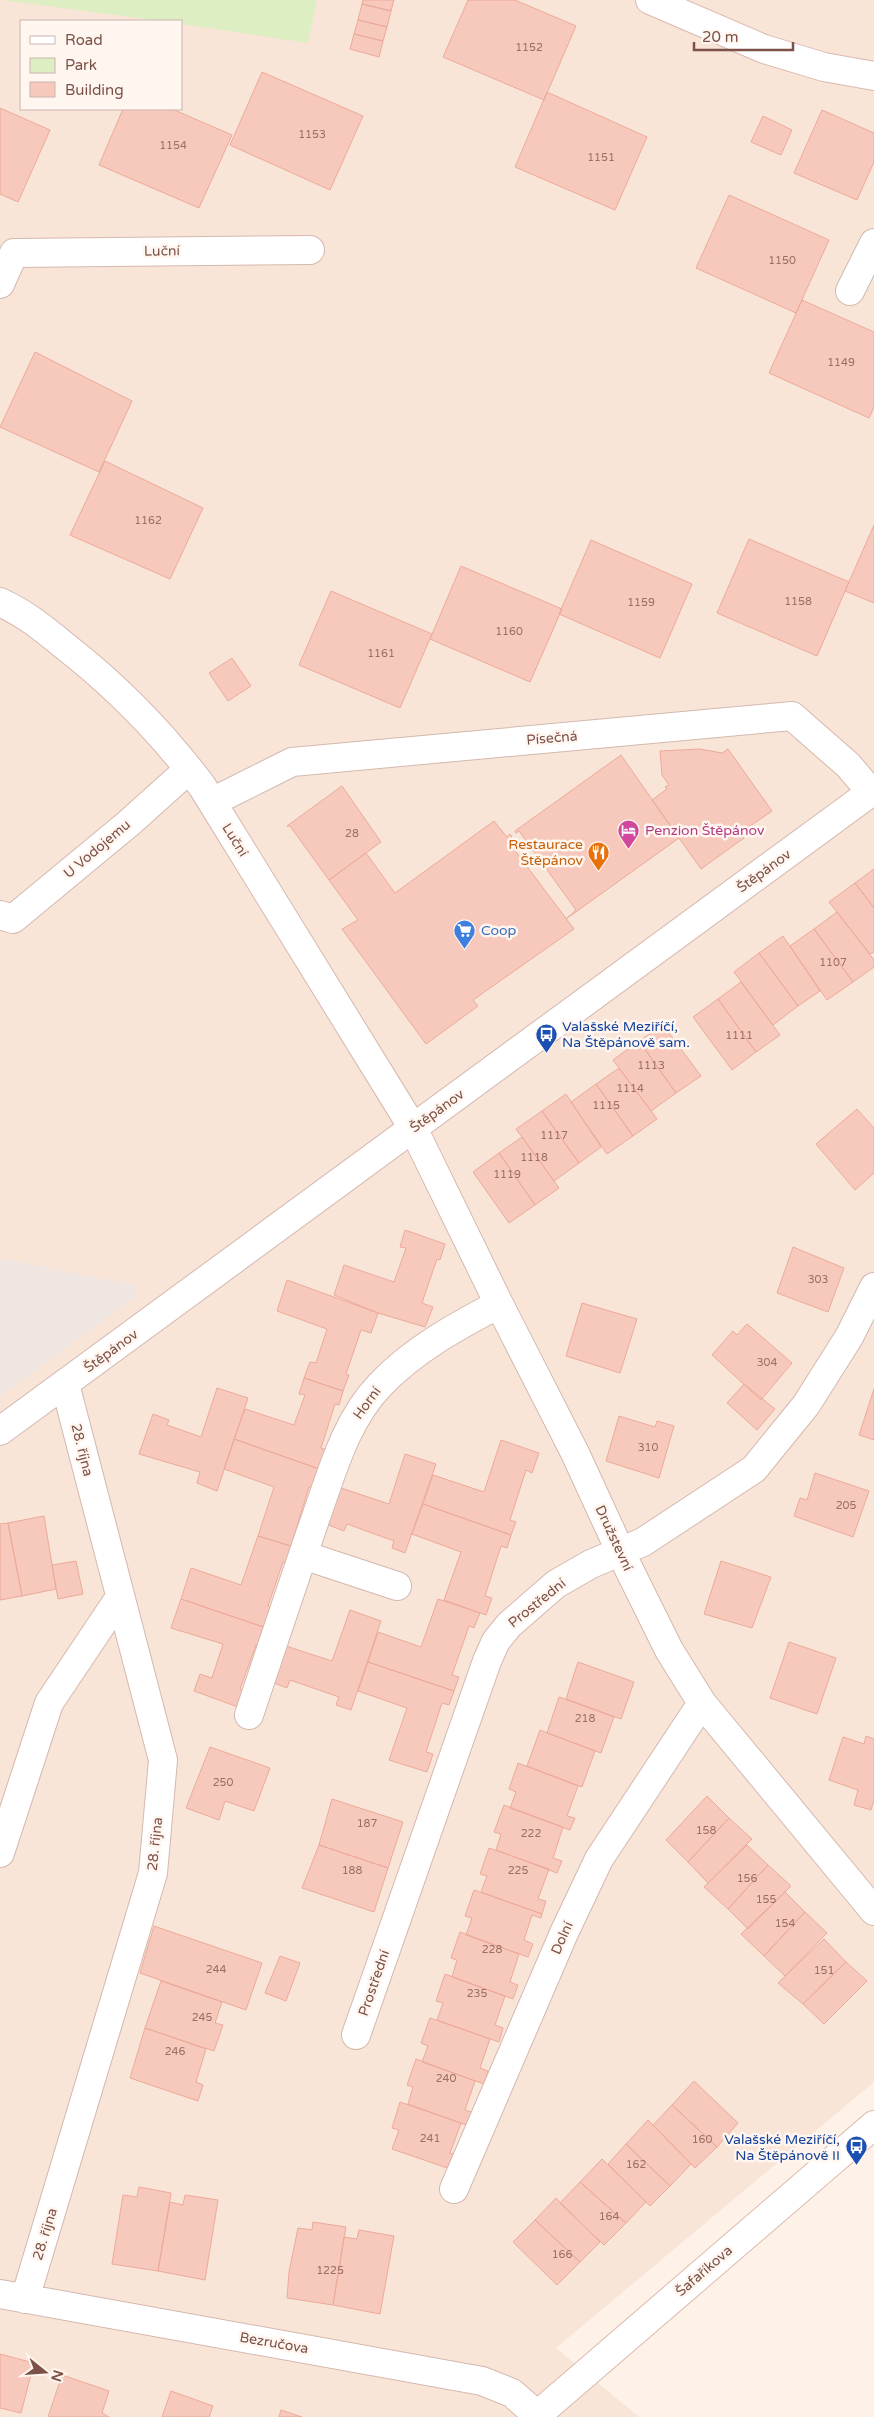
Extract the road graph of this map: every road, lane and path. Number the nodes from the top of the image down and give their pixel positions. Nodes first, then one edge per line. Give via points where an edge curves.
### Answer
1 (650, 0) edge
2 (874, 76) edge
3 (874, 243) edge
4 (7, 250) edge
5 (310, 250) dead end
6 (0, 284) edge
7 (850, 291) dead end
8 (0, 602) edge
9 (189, 769) junction
10 (872, 791) edge
11 (212, 802) junction
12 (4, 922) edge
13 (413, 1128) junction
14 (874, 1287) edge
15 (499, 1304) junction
16 (65, 1384) junction
17 (0, 1431) edge
18 (621, 1553) junction
19 (302, 1555) junction
20 (397, 1586) dead end
21 (120, 1596) junction
22 (702, 1703) junction
23 (249, 1715) dead end
24 (0, 1853) edge
25 (874, 1910) edge
26 (356, 2035) dead end
27 (874, 2126) edge
28 (454, 2189) dead end
29 (12, 2297) edge
30 (536, 2416) edge

1 - 2 street via 764,49 824,67
3 - 7 street
4 - 5 street, Luční
4 - 6 street, Luční
8 - 9 street, Luční via 24,614 107,680
9 - 11 street, Luční
9 - 12 street, U Vodojemu via 129,823
10 - 11 street, Písečná via 848,765 792,716 292,762
10 - 13 street, Štěpánov
11 - 13 street, Luční
13 - 15 street, Družstevní
13 - 16 street, Štěpánov
14 - 18 street, Prostřední via 849,1337 806,1405 754,1469 664,1530
15 - 18 street, Družstevní via 575,1453
15 - 19 street, Horní via 447,1332 378,1386 352,1424
16 - 17 street, Štěpánov
16 - 21 street, 28. října
18 - 22 street, Družstevní via 669,1650
18 - 26 street, Prostřední via 591,1564 556,1584 519,1614 496,1641
19 - 20 street
19 - 23 street, Horní
21 - 24 street via 49,1703
21 - 29 street, 28. října via 163,1760 153,1873
22 - 25 street, Družstevní
22 - 28 street, Dolní via 599,1859
27 - 30 street, Šafaříkova
29 - 30 street, Bezručova via 482,2381 512,2393

